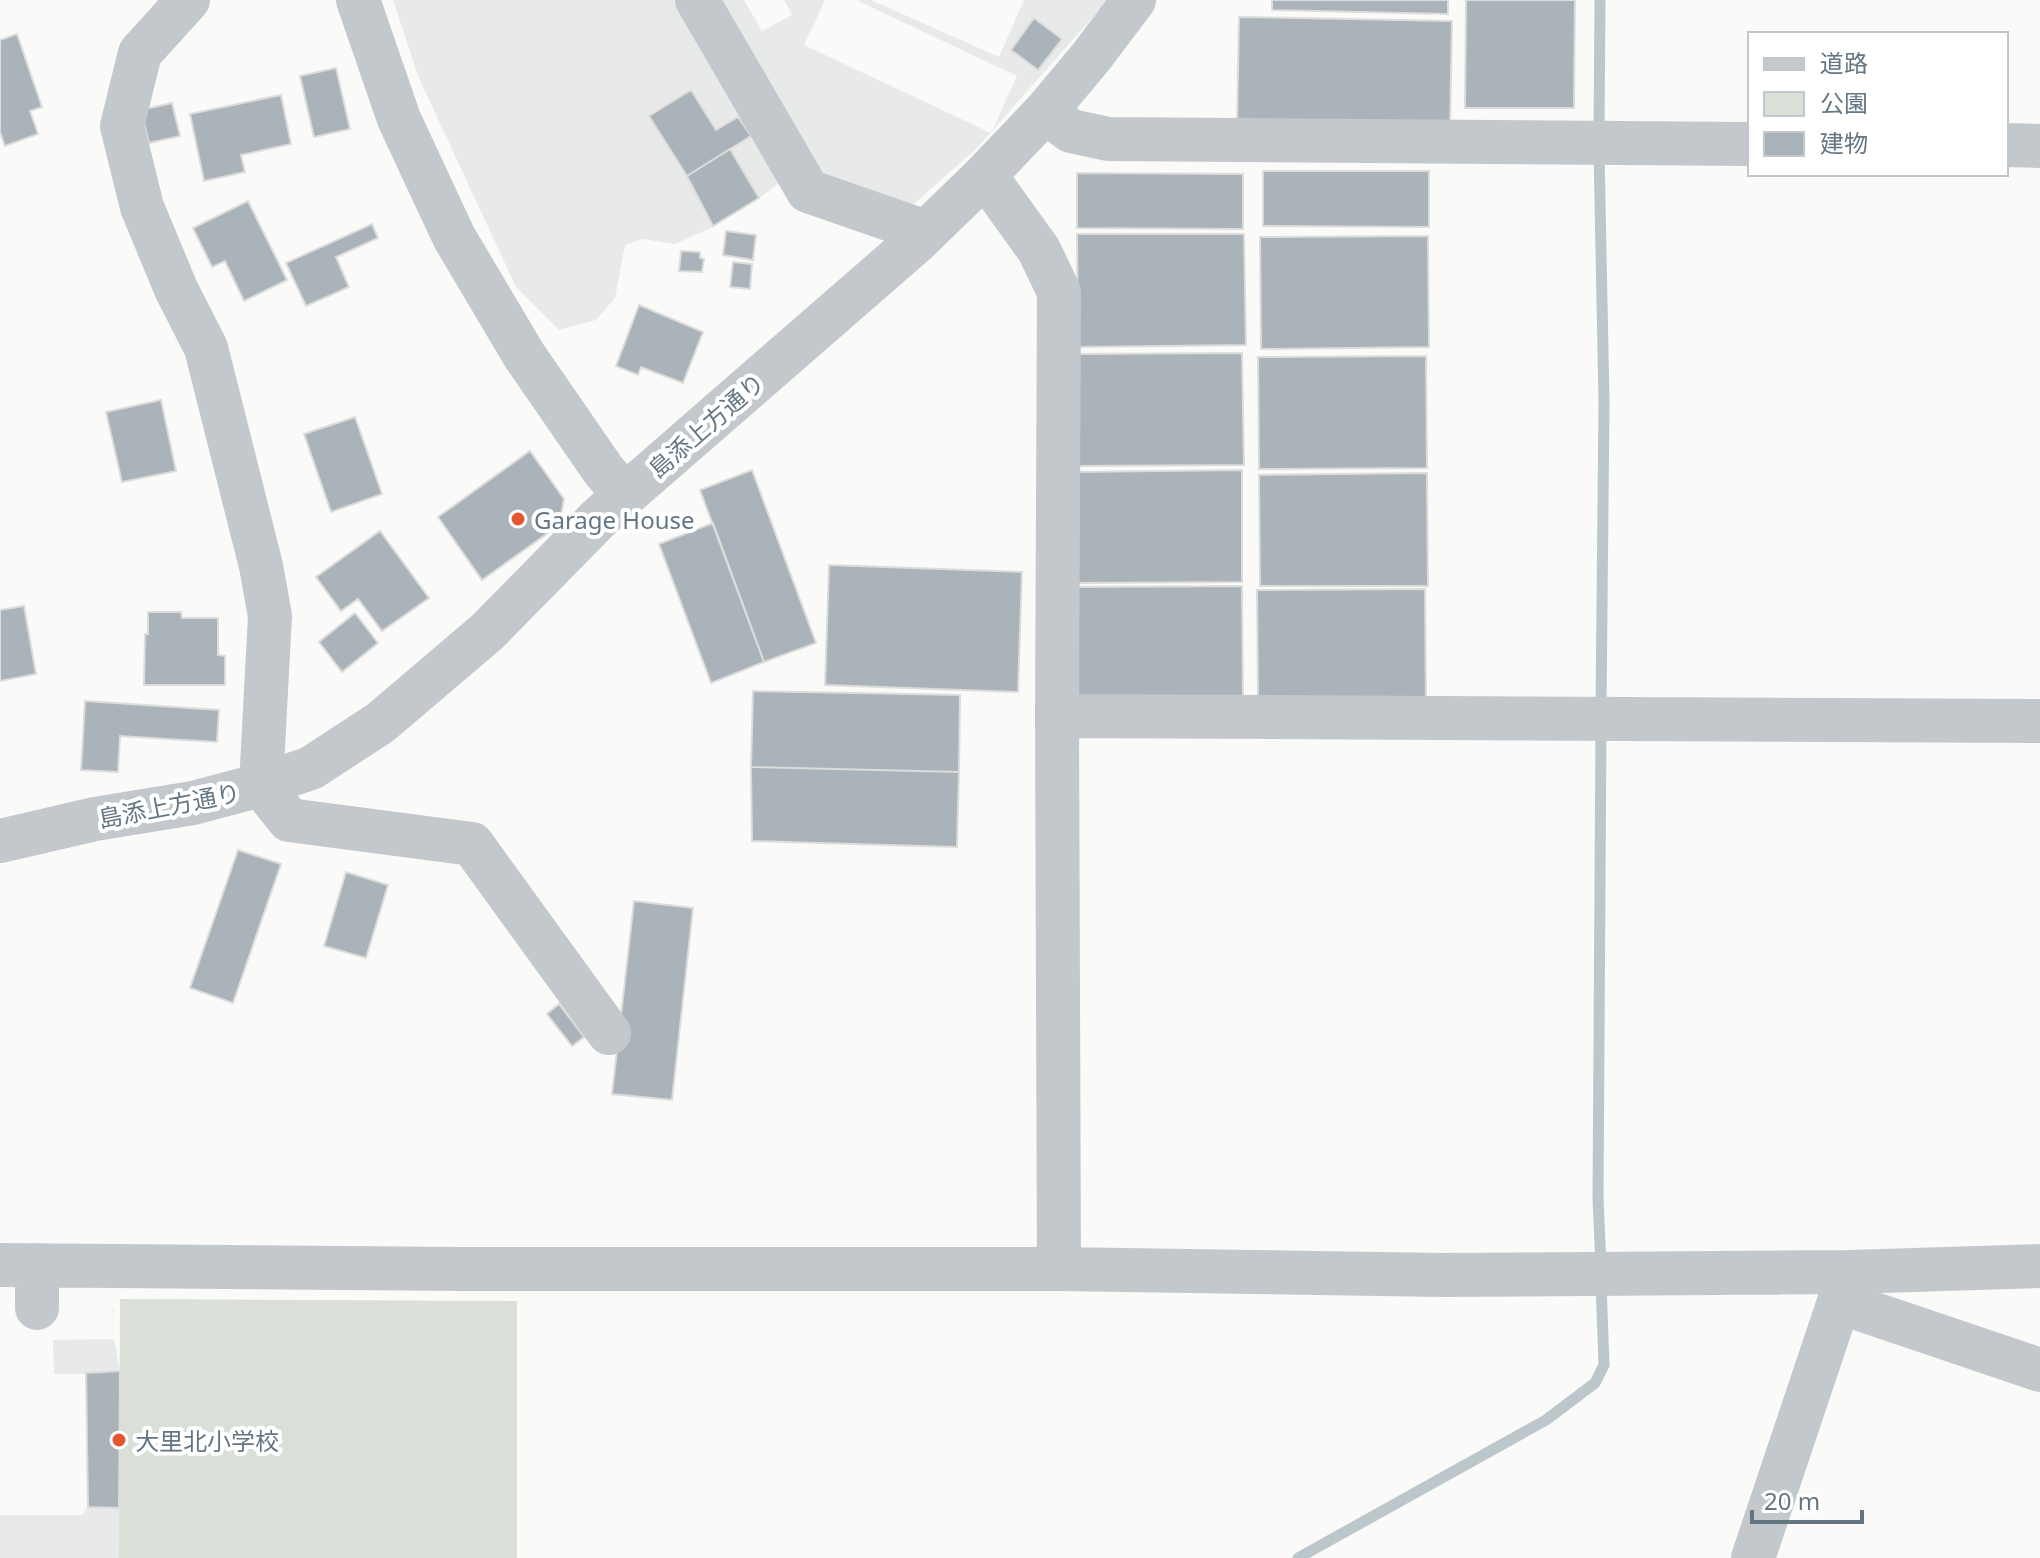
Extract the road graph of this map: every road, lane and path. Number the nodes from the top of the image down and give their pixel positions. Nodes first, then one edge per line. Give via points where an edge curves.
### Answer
1 (188, 0) edge
2 (358, 0) edge
3 (697, 0) edge
4 (1134, 0) edge
5 (1045, 112) junction
6 (1748, 144) edge
7 (2008, 145) edge
8 (2040, 146) edge
9 (985, 175) junction
10 (926, 232) junction
11 (625, 495) junction
12 (1057, 716) junction
13 (2040, 721) edge
14 (261, 785) junction
15 (0, 841) edge
16 (609, 1033) dead end
17 (19, 1265) edge
18 (2040, 1266) edge
19 (1059, 1269) junction
20 (1844, 1287) junction
21 (37, 1308) dead end
22 (2040, 1370) edge
23 (1753, 1558) edge

1 - 14 street via 140,53 122,126 142,207 206,348 261,566 270,616
2 - 11 street via 399,119 454,237 524,355
3 - 10 street via 808,191
4 - 5 street, 島添上方通り
5 - 6 street via 1071,131 1108,139
5 - 9 street, 島添上方通り
7 - 8 street
9 - 10 street, 島添上方通り
9 - 12 street via 1039,250 1059,292
10 - 11 street, 島添上方通り
11 - 14 street, 島添上方通り via 487,632 380,723 311,768
12 - 13 street
12 - 19 street
14 - 15 street, 島添上方通り
14 - 16 street via 289,820 472,844
17 - 19 street
17 - 21 street
18 - 20 street
19 - 20 street
20 - 22 street
20 - 23 street

